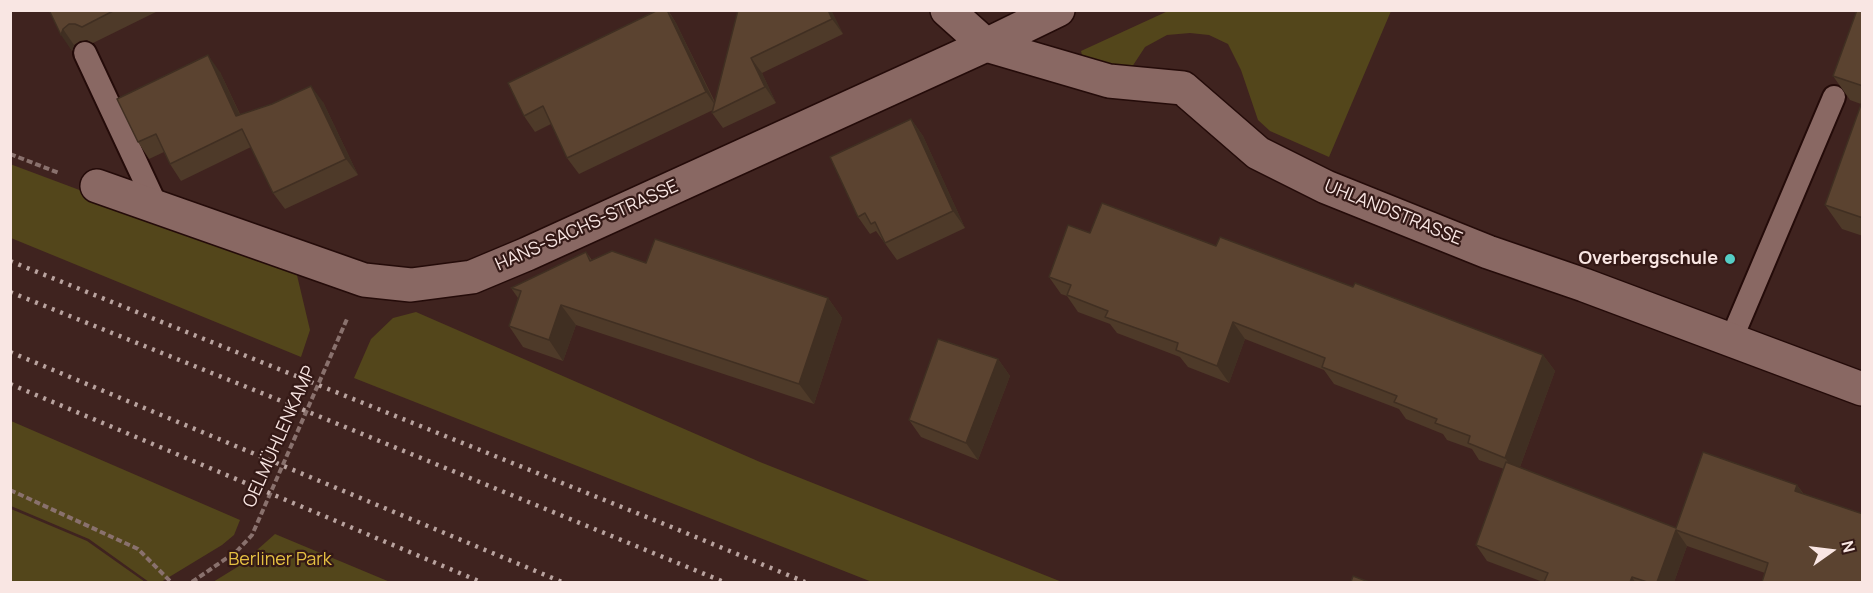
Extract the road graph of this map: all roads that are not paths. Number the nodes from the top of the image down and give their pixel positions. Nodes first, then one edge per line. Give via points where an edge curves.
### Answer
1 (947, 10) edge
2 (1058, 10) edge
3 (986, 45) junction
4 (85, 53) dead end
5 (1834, 97) edge
6 (97, 186) road end
7 (156, 207) junction
8 (1731, 340) junction
9 (1863, 389) edge

1 - 3 street, UHLANDSTRASSE
2 - 3 street, HANS-SACHS-STRASSE
3 - 7 street, HANS-SACHS-STRASSE via 472,277 411,285 364,280
3 - 8 street, UHLANDSTRASSE via 1109,81 1183,88 1258,153 1326,187 1488,252
4 - 7 lane
5 - 8 lane
6 - 7 street, HANS-SACHS-STRASSE
8 - 9 street, UHLANDSTRASSE

